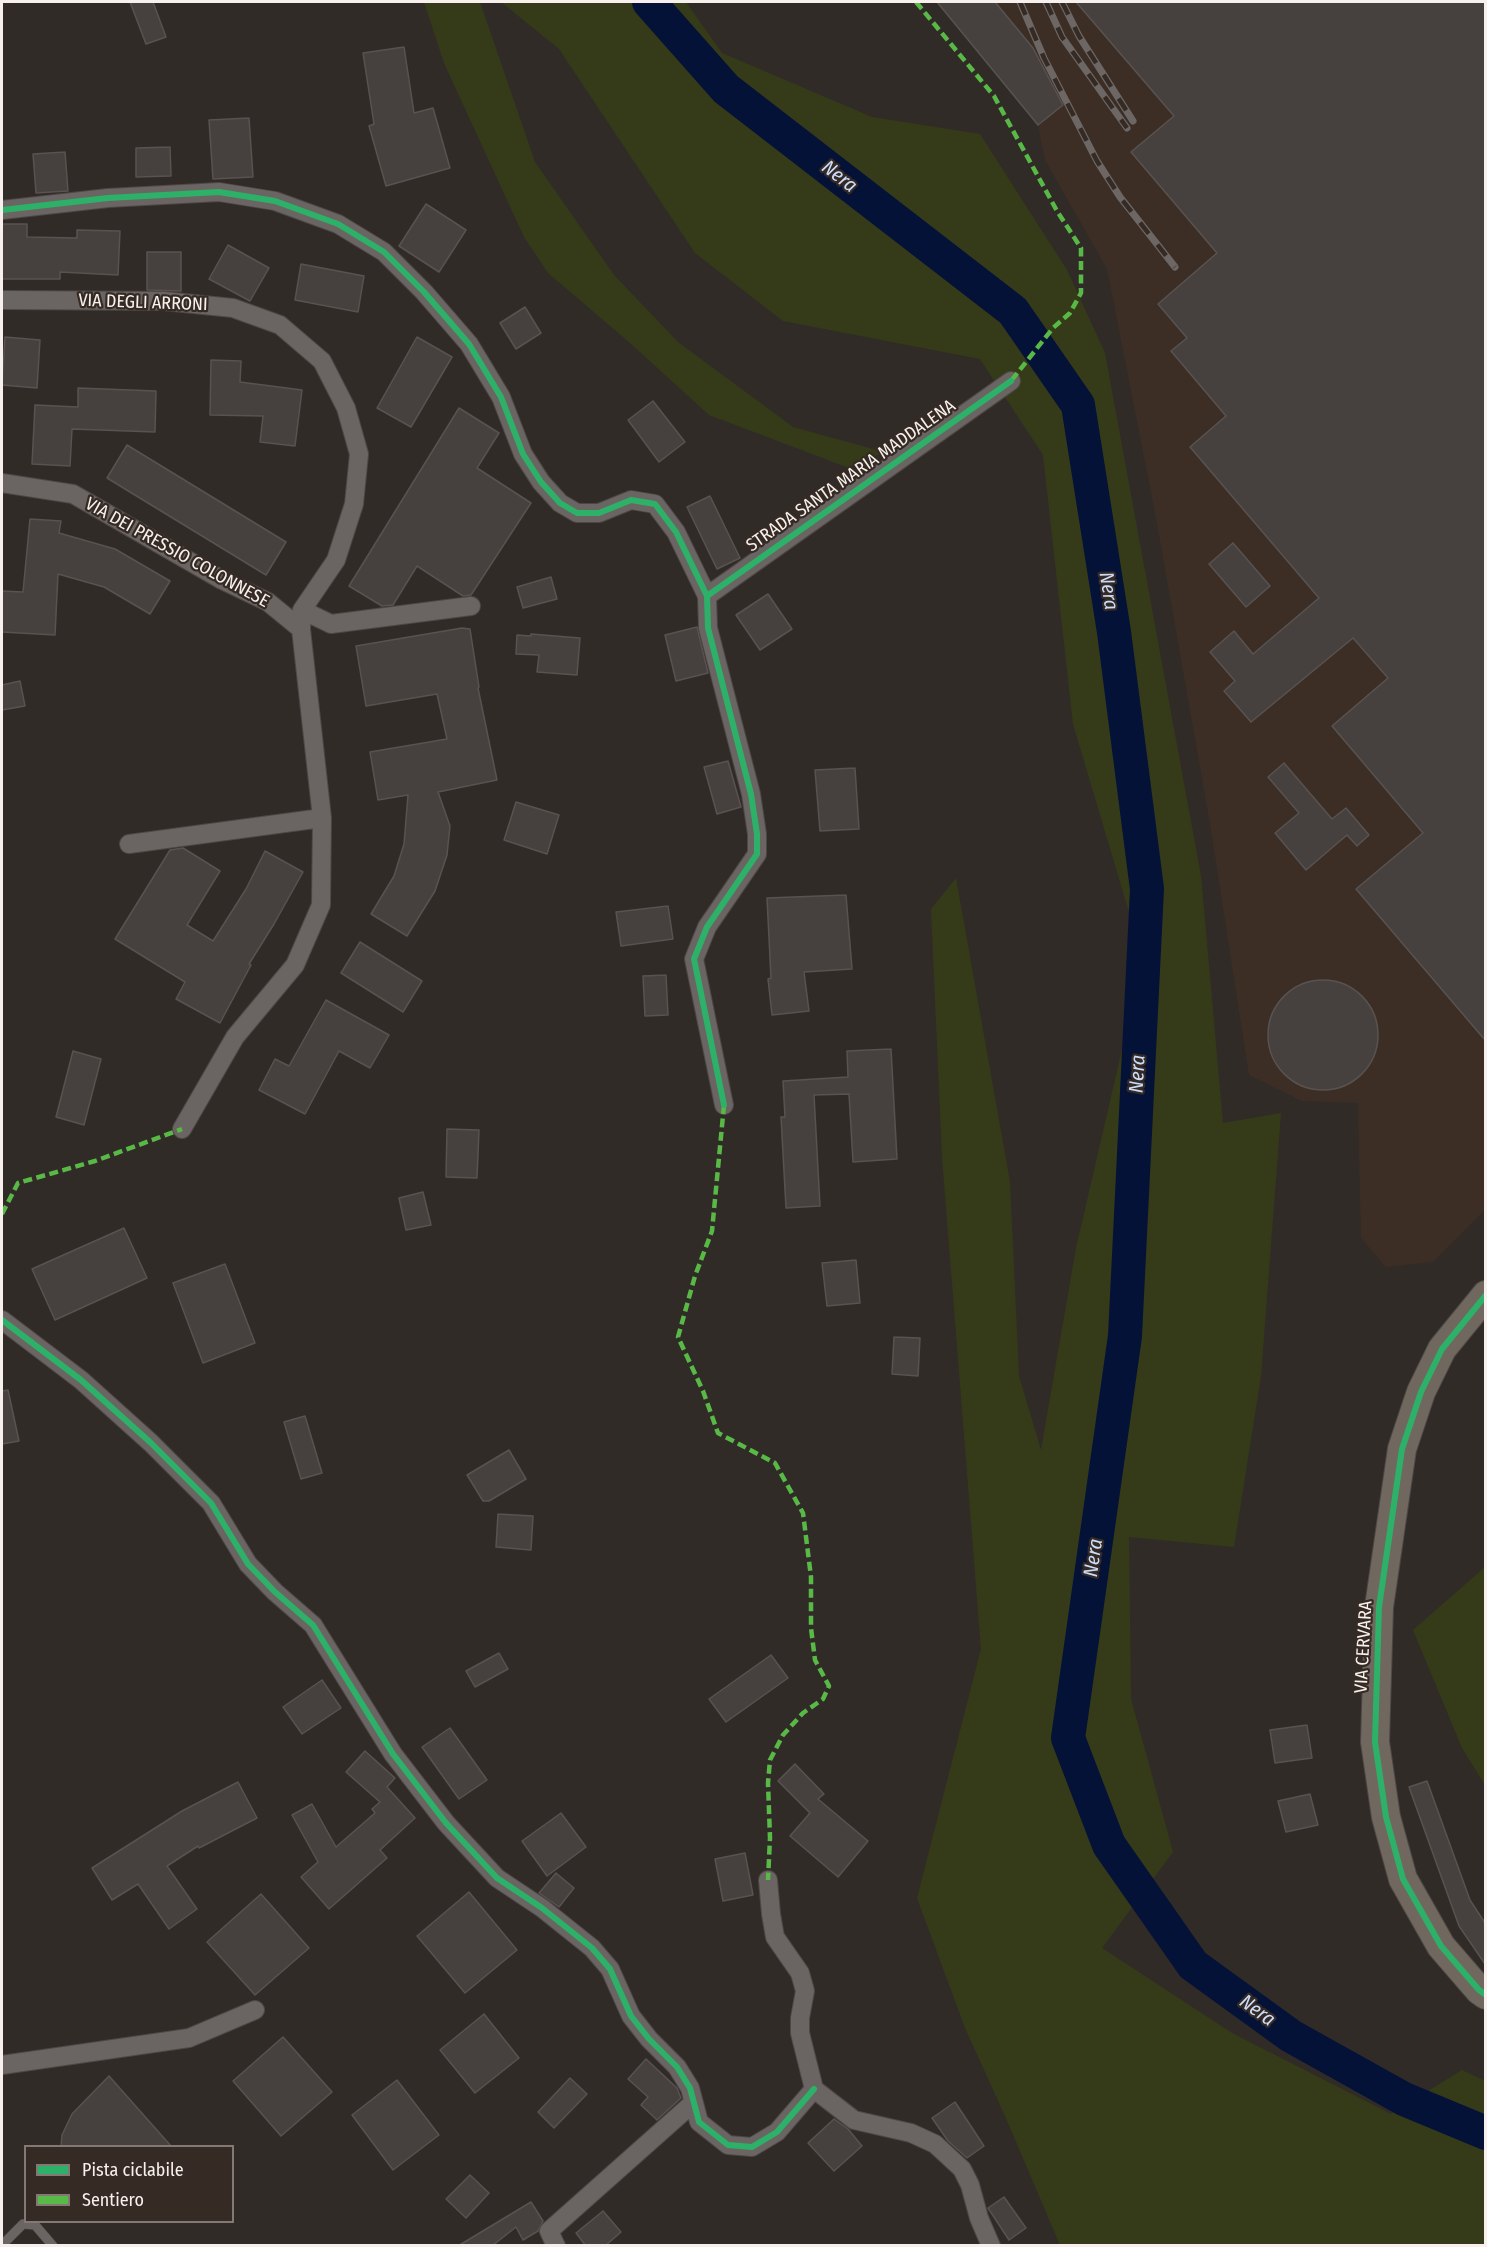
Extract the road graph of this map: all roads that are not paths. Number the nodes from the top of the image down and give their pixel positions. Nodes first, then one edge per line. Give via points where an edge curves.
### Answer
1 (2, 210) edge
2 (2, 300) edge
3 (1011, 381) dead end
4 (2, 483) edge
5 (707, 596) junction
6 (471, 606) dead end
7 (302, 610) junction
8 (301, 629) junction
9 (322, 818) junction
10 (129, 844) dead end
11 (724, 1105) dead end
12 (182, 1129) dead end
13 (1485, 1295) edge
14 (2, 1320) edge
15 (768, 1880) dead end
16 (1485, 1995) edge
17 (255, 2010) dead end
18 (2, 2065) edge
19 (814, 2089) junction
20 (693, 2103) junction
21 (2, 2245) edge
22 (53, 2246) edge
23 (556, 2246) edge
24 (991, 2246) edge

1 - 5 street via 108,198 219,192 275,201 338,224 384,252 469,344 501,397 523,454 560,503 577,513 599,513 631,500 655,504 676,532
2 - 7 street, VIA DEGLI ARRONI via 164,301 233,308 280,325 322,361 346,408 358,454 354,504 336,560
3 - 5 street, STRADA SANTA MARIA MADDALENA
4 - 8 street, VIA DEI PRESSIO COLONNESE via 73,494 222,580 268,602
5 - 11 street via 708,628 751,794 757,834 757,854 707,927 694,959
6 - 7 street via 331,624
7 - 8 street
8 - 9 street
9 - 10 street
9 - 12 street via 321,905 295,965 235,1038
13 - 16 main road, VIA CERVARA via 1442,1349 1421,1392 1402,1449 1379,1608 1375,1742 1386,1817 1403,1879 1441,1946
14 - 20 street via 81,1380 211,1503 248,1564 312,1625 393,1754 446,1823 497,1878 592,1948 610,1969 632,2016 676,2067 690,2088
15 - 19 street via 775,1937 800,1973 805,1991 800,2033
17 - 18 street via 189,2038
19 - 20 street via 777,2132 752,2147 728,2145 699,2122
19 - 24 street via 855,2120 911,2133 935,2144 962,2169
20 - 23 street via 549,2231
21 - 22 lane via 23,2224 34,2225

